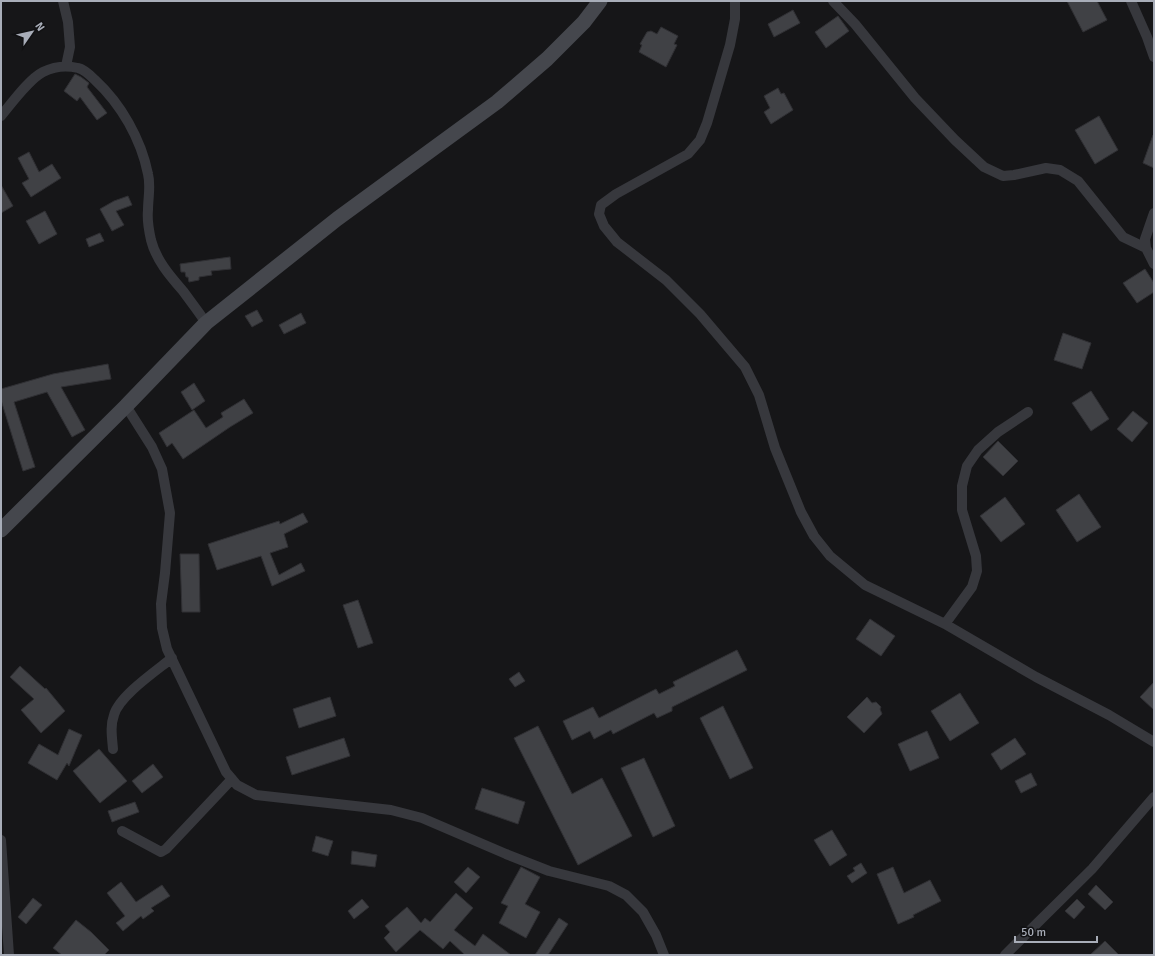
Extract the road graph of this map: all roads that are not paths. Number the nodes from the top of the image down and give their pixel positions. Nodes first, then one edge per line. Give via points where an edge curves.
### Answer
1 (63, 1) edge
2 (600, 1) edge
3 (735, 1) edge
4 (833, 1) edge
5 (1131, 1) edge
6 (1154, 57) edge
7 (66, 66) junction
8 (1, 116) edge
9 (1154, 213) edge
10 (1146, 248) junction
11 (1154, 264) edge
12 (206, 323) junction
13 (126, 406) junction
14 (1028, 412) dead end
15 (1, 530) edge
16 (945, 624) junction
17 (172, 658) junction
18 (1154, 742) edge
19 (113, 749) dead end
20 (232, 779) junction
21 (1154, 797) edge
22 (122, 831) dead end
23 (1, 840) edge
24 (9, 955) edge
25 (664, 955) edge
26 (1005, 955) edge

1 - 7 street via 70,47
2 - 12 main road via 584,22 547,59 497,102 337,219
3 - 16 street via 735,19 730,45 700,140 688,154 616,194 601,205 599,214 604,226 617,242 666,280 700,314 745,367 759,395 775,448 801,512 814,536 830,556 866,585
4 - 10 street via 916,98 984,167 1003,176 1046,168 1060,170 1078,182 1123,237
5 - 6 street
7 - 8 street via 42,72 28,84
7 - 12 street via 79,68 91,76 115,101 128,121 148,174 150,190 147,211 151,240 167,272
9 - 10 street via 1145,239
10 - 11 street
12 - 13 main road
13 - 15 main road
13 - 17 street via 152,447 162,469 170,514 161,604 162,628
14 - 16 street via 998,432 978,450 967,466 962,486 962,510 976,556 977,571 972,587
16 - 18 street
17 - 19 street via 129,693 114,713 111,727
17 - 20 street via 226,772
20 - 22 street via 166,849 160,852
20 - 25 street via 237,785 256,795 391,810 422,818 549,871 609,886 626,895 643,912
21 - 26 street via 1092,869
23 - 24 street

